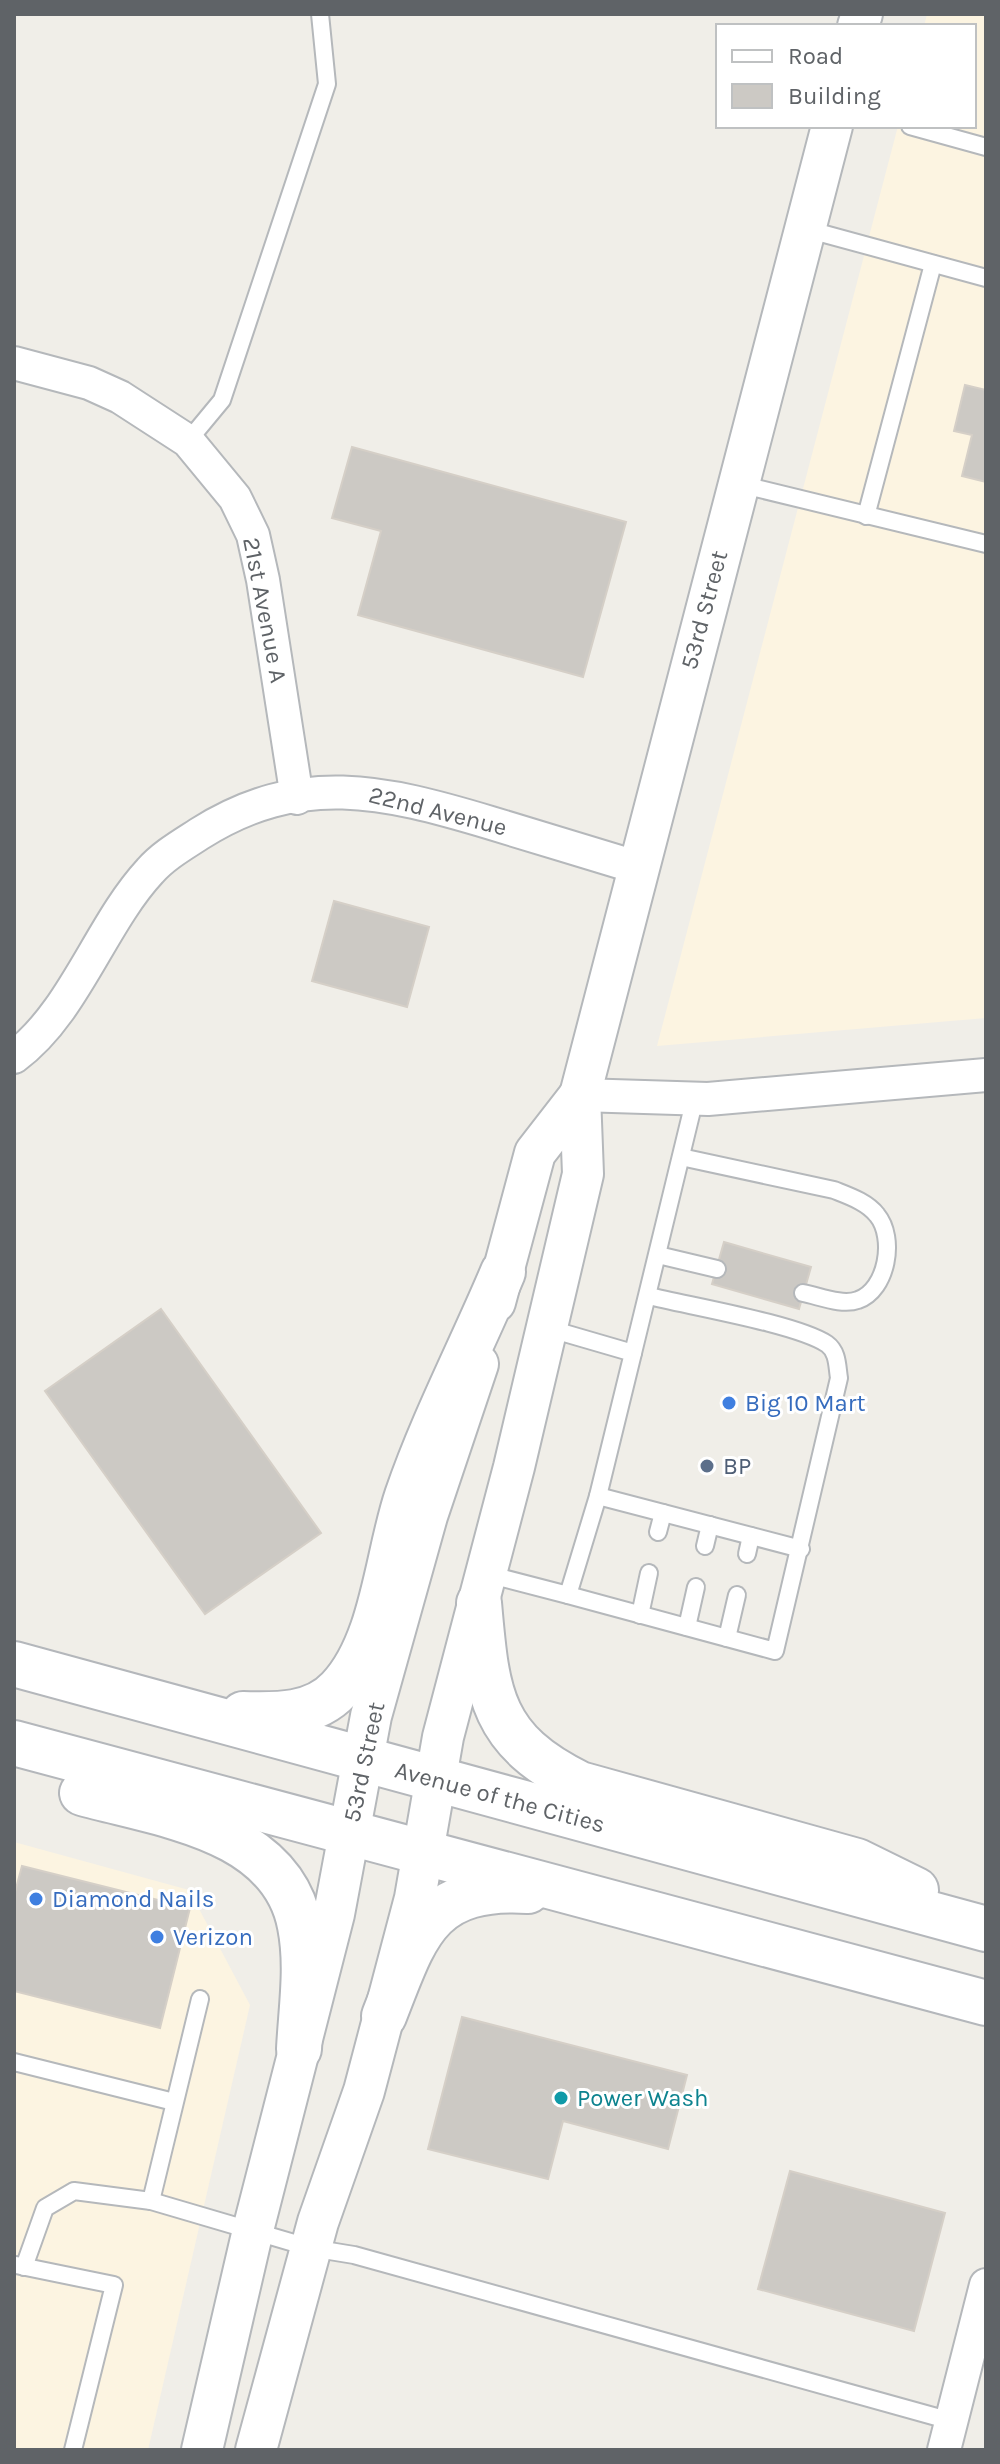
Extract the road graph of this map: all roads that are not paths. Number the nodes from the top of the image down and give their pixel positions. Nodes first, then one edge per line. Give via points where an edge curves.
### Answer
1 (320, 14) edge
2 (831, 128) edge
3 (917, 128) edge
4 (986, 147) edge
5 (804, 229) junction
6 (933, 264) junction
7 (986, 278) edge
8 (14, 363) edge
9 (188, 441) junction
10 (737, 483) junction
11 (866, 516) junction
12 (986, 544) edge
13 (297, 798) junction
14 (636, 867) junction
15 (14, 1057) edge
16 (986, 1075) edge
17 (580, 1095) junction
18 (695, 1098) junction
19 (681, 1157) junction
20 (658, 1255) junction
21 (717, 1269) dead end
22 (503, 1272) junction
23 (803, 1293) dead end
24 (649, 1296) junction
25 (547, 1328) junction
26 (633, 1353) junction
27 (598, 1496) junction
28 (663, 1513) junction
29 (710, 1525) junction
30 (658, 1532) dead end
31 (751, 1536) junction
32 (705, 1546) dead end
33 (801, 1549) junction
34 (747, 1554) dead end
35 (649, 1573) dead end
36 (696, 1587) dead end
37 (483, 1589) junction
38 (568, 1595) junction
39 (737, 1595) dead end
40 (640, 1615) junction
41 (687, 1627) junction
42 (727, 1638) junction
43 (14, 1664) edge
44 (185, 1711) junction
45 (14, 1743) edge
46 (363, 1759) junction
47 (14, 1774) edge
48 (436, 1779) junction
49 (349, 1832) junction
50 (423, 1852) junction
51 (581, 1894) junction
52 (986, 1926) edge
53 (200, 1999) dead end
54 (986, 2003) edge
55 (384, 2016) junction
56 (299, 2049) junction
57 (14, 2062) edge
58 (174, 2102) junction
59 (151, 2201) junction
60 (253, 2230) junction
61 (311, 2248) junction
62 (19, 2266) edge
63 (986, 2285) edge
64 (948, 2435) edge
65 (73, 2450) edge
66 (202, 2450) edge
67 (256, 2450) edge

1 - 9 lane via 327,84 222,400
2 - 5 street, 53rd Street
3 - 4 lane
5 - 6 lane
5 - 10 street, 53rd Street
6 - 7 lane
6 - 11 lane
8 - 9 street, 21st Avenue A via 89,383
9 - 13 street, 21st Avenue A via 235,498 253,535
10 - 11 lane
10 - 14 street, 53rd Street
11 - 12 lane
13 - 14 street, 22nd Avenue via 364,791 420,802
13 - 15 street, 22nd Avenue via 271,800 218,822 151,869 50,1018
14 - 17 street, 53rd Street
16 - 18 street
17 - 18 street
17 - 22 street, 53rd Street via 535,1153
17 - 25 street, 53rd Street via 583,1174
18 - 19 lane
19 - 20 lane
19 - 23 lane via 834,1190 878,1216 886,1243 885,1267 874,1291 842,1302
20 - 21 lane
20 - 24 lane
22 - 44 main road via 407,1496 385,1586 350,1677 323,1704 279,1715
22 - 46 street, 53rd Street via 466,1408 427,1516
24 - 26 lane
24 - 33 lane via 786,1329 835,1352 839,1378
25 - 26 lane
25 - 37 street, 53rd Street
26 - 27 lane
27 - 28 lane
27 - 38 lane
28 - 29 lane
28 - 30 lane
29 - 31 lane
29 - 32 lane
31 - 33 lane
31 - 34 lane
33 - 42 lane via 775,1651
35 - 40 lane
36 - 41 lane
37 - 38 lane
37 - 48 street, 53rd Street
37 - 52 main road via 486,1677 503,1721 528,1753 557,1773 580,1784 857,1861
38 - 40 lane
39 - 42 lane
40 - 41 lane
41 - 42 lane
43 - 44 main road, Avenue of the Cities
44 - 46 main road, Avenue of the Cities
45 - 49 main road
46 - 48 main road, Avenue of the Cities
46 - 49 street, 53rd Street
47 - 56 main road via 225,1835 263,1860 290,1897 301,1927
48 - 50 street, 53rd Street
48 - 52 main road, Avenue of the Cities
49 - 50 main road
49 - 56 street, 53rd Street
50 - 51 main road
50 - 55 street, 53rd Street
51 - 54 main road
51 - 55 main road via 494,1889 438,1910 411,1947
53 - 58 lane
55 - 61 street, 53rd Street
56 - 60 street, 53rd Street
57 - 58 lane
58 - 59 lane
59 - 60 lane
59 - 62 lane via 74,2191 45,2208
60 - 61 lane
60 - 66 street, 53rd Street
61 - 64 lane via 354,2255
61 - 67 street, 53rd Street
62 - 65 lane via 114,2285
63 - 64 street

